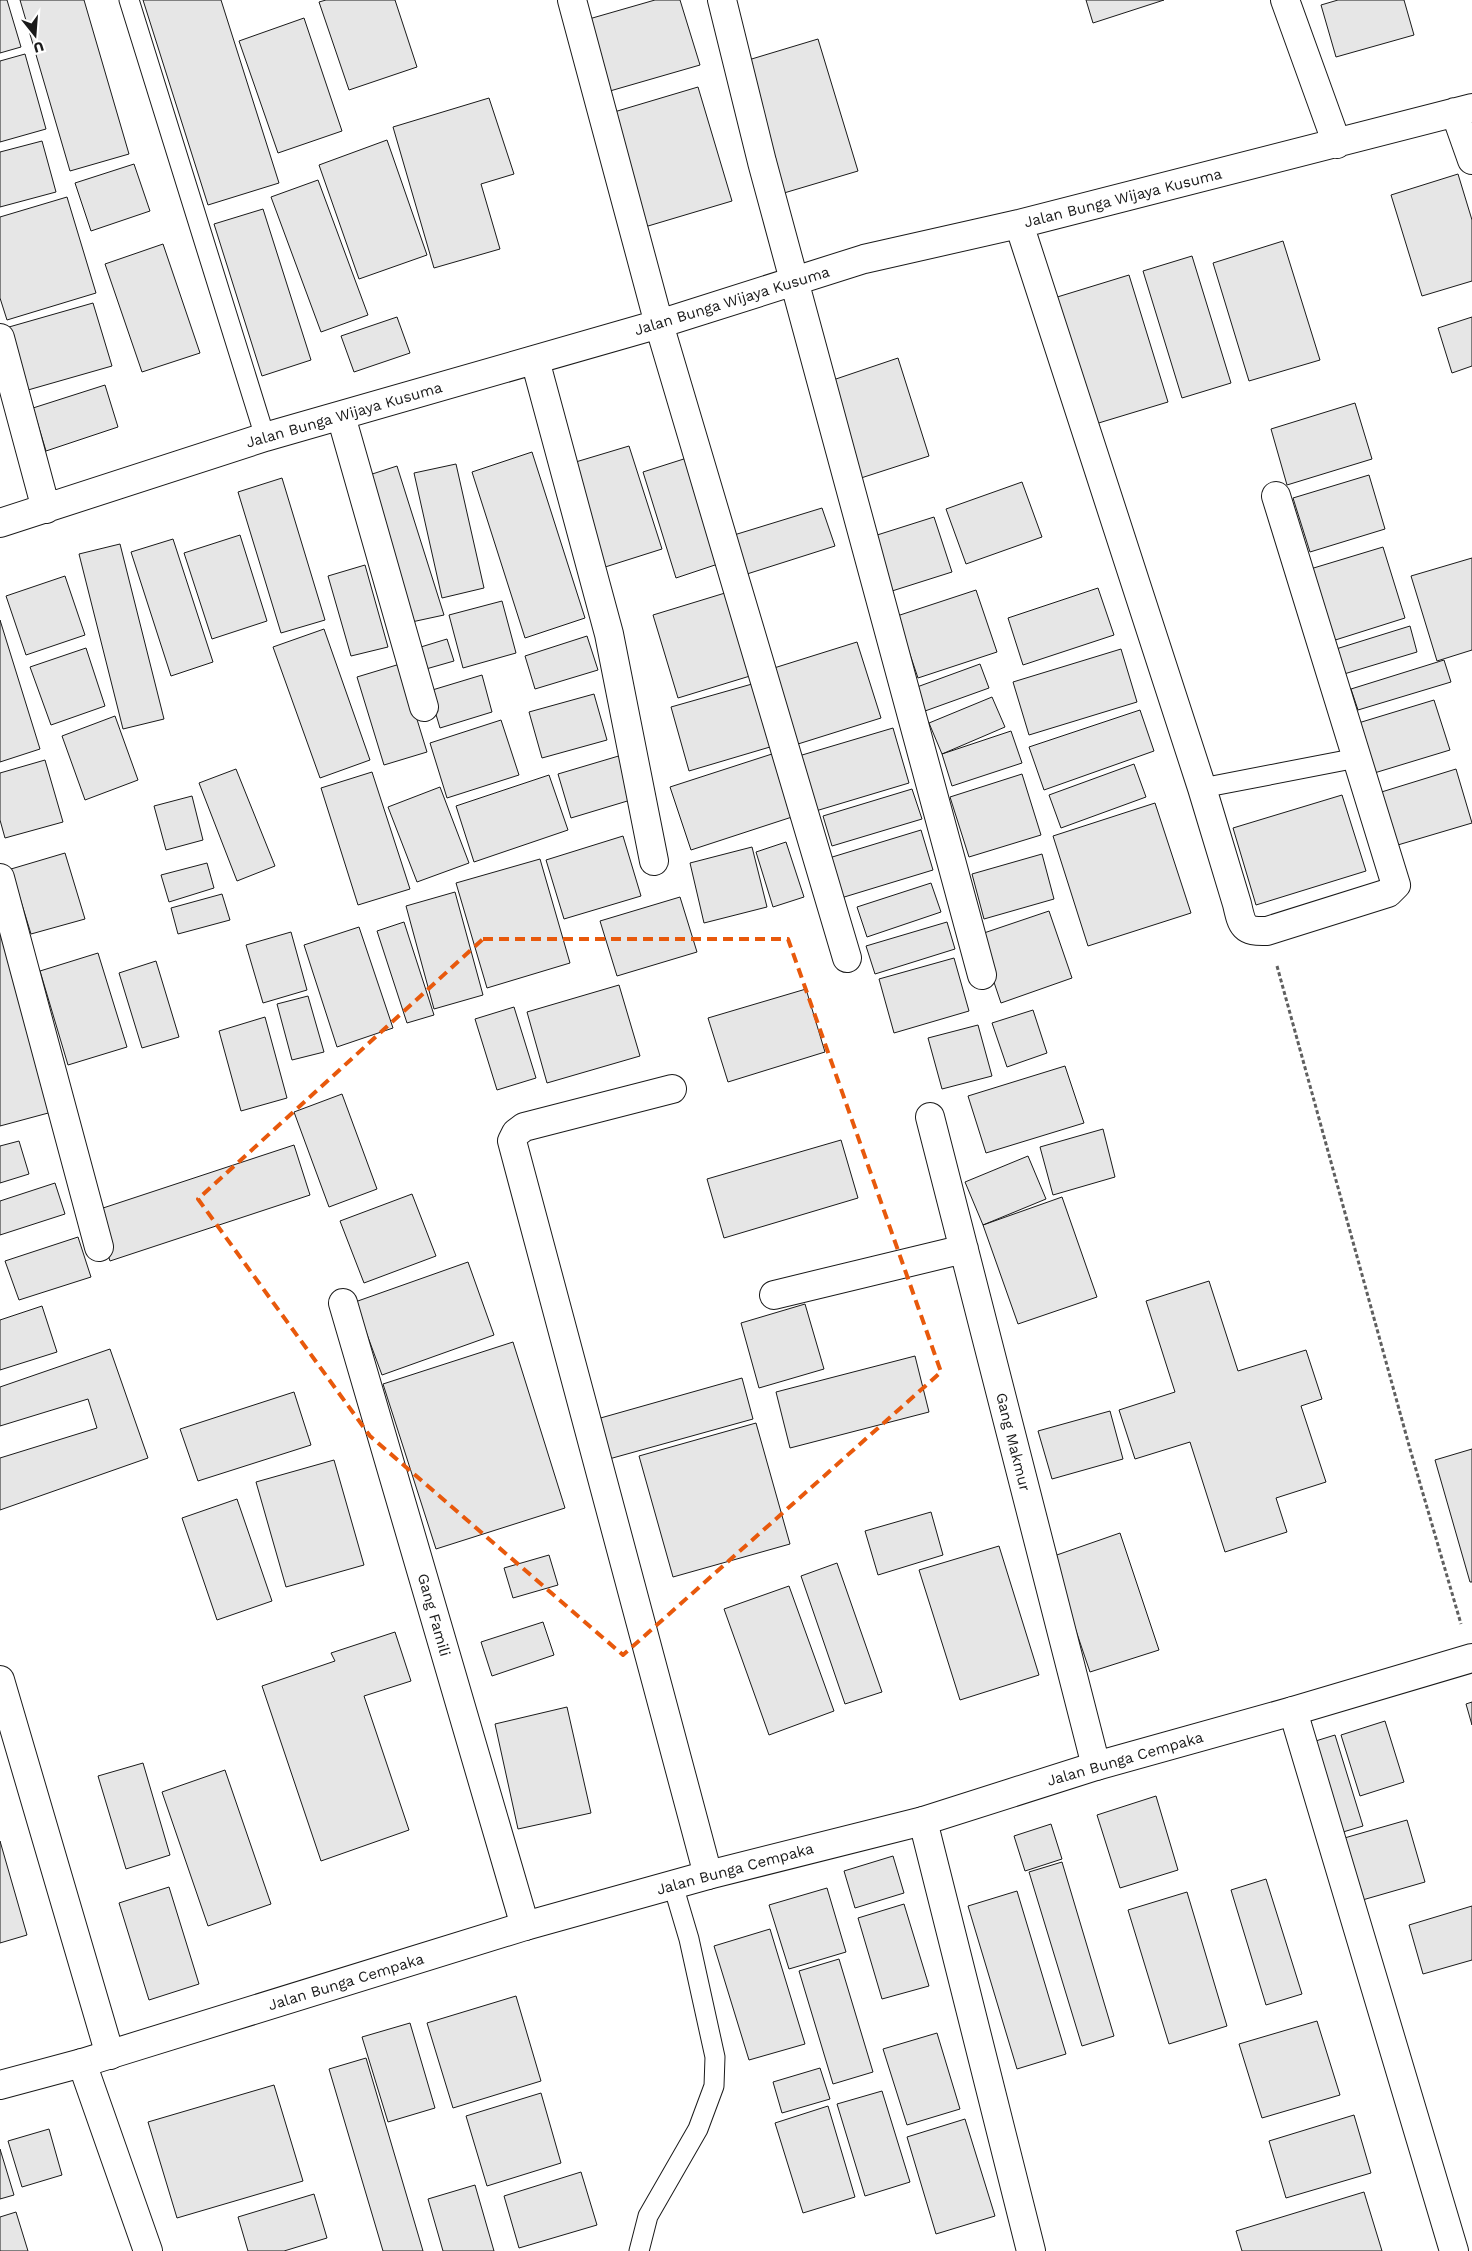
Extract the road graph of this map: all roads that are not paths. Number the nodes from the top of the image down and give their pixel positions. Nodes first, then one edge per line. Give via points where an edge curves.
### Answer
1 (129, 0) edge
2 (572, 0) edge
3 (722, 0) edge
4 (1285, 0) edge
5 (1463, 110) edge
6 (1337, 144) junction
7 (1472, 160) edge
8 (1019, 224) junction
9 (795, 280) junction
10 (659, 324) junction
11 (0, 338) edge
12 (535, 360) junction
13 (341, 416) junction
14 (265, 437) junction
15 (1276, 496) dead end
16 (46, 509) junction
17 (0, 523) edge
18 (424, 707) dead end
19 (1356, 758) junction
20 (1202, 788) junction
21 (654, 861) dead end
22 (0, 878) edge
23 (847, 958) dead end
24 (982, 975) dead end
25 (672, 1089) dead end
26 (930, 1117) dead end
27 (99, 1247) dead end
28 (964, 1250) junction
29 (774, 1294) dead end
30 (343, 1303) dead end
31 (1471, 1658) edge
32 (0, 1680) edge
33 (1293, 1711) junction
34 (1096, 1766) junction
35 (922, 1821) junction
36 (708, 1875) junction
37 (673, 1885) junction
38 (525, 1926) junction
39 (110, 2055) junction
40 (82, 2063) junction
41 (0, 2085) edge
42 (148, 2251) edge
43 (638, 2251) edge
44 (1032, 2251) edge
45 (1454, 2251) edge

1 - 14 lane
2 - 10 street
3 - 9 street
4 - 6 street
5 - 6 street, Jalan Bunga Wijaya Kusuma
5 - 7 street
6 - 8 street, Jalan Bunga Wijaya Kusuma
8 - 9 street, Jalan Bunga Wijaya Kusuma via 864,259
8 - 20 street
9 - 10 street, Jalan Bunga Wijaya Kusuma
9 - 24 street
10 - 12 street, Jalan Bunga Wijaya Kusuma
10 - 23 street
11 - 16 street
12 - 13 street, Jalan Bunga Wijaya Kusuma
12 - 21 street via 609,634
13 - 14 street, Jalan Bunga Wijaya Kusuma
13 - 18 street
14 - 16 street, Jalan Bunga Wijaya Kusuma
15 - 19 street
16 - 17 street, Jalan Bunga Wijaya Kusuma
19 - 20 lane
19 - 20 street via 1396,885 1388,893 1267,931 1248,930 1241,922
22 - 27 street
25 - 36 street via 524,1126 512,1141
26 - 28 street, Gang Makmur
28 - 29 street
28 - 34 street, Gang Makmur
30 - 38 street, Gang Famili
31 - 33 street, Jalan Bunga Cempaka
32 - 39 street
33 - 34 street, Jalan Bunga Cempaka
33 - 45 street
34 - 35 street, Jalan Bunga Cempaka
35 - 36 street, Jalan Bunga Cempaka
35 - 44 street
36 - 37 street, Jalan Bunga Cempaka
37 - 38 street, Jalan Bunga Cempaka
37 - 43 lane via 689,1939 715,2058 714,2086 698,2129 648,2216
38 - 39 street, Jalan Bunga Cempaka
39 - 40 street, Jalan Bunga Cempaka
40 - 41 street, Jalan Bunga Cempaka
40 - 42 street

